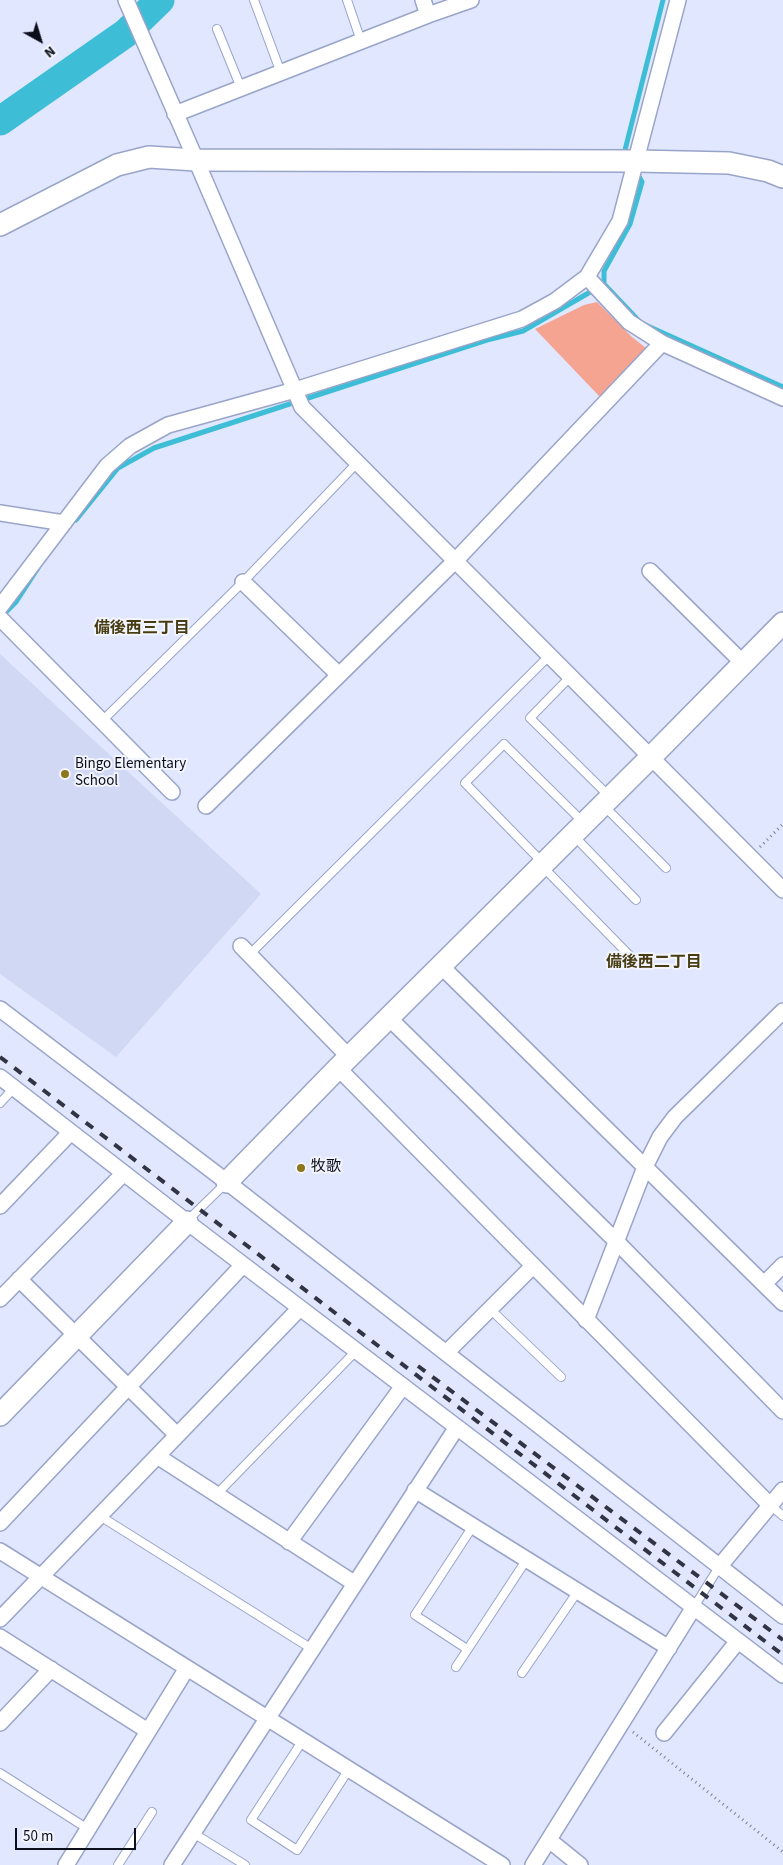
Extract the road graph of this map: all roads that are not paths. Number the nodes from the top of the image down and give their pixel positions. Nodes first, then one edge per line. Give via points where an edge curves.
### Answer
1 (126, 0) edge
2 (254, 0) edge
3 (347, 0) edge
4 (423, 0) edge
5 (471, 0) edge
6 (678, 0) edge
7 (428, 15) junction
8 (217, 29) dead end
9 (361, 41) junction
10 (281, 73) junction
11 (242, 88) junction
12 (175, 114) junction
13 (196, 160) junction
14 (637, 161) junction
15 (783, 177) edge
16 (0, 225) edge
17 (588, 277) junction
18 (662, 343) junction
19 (295, 390) junction
20 (783, 398) edge
21 (358, 463) junction
22 (0, 513) edge
23 (64, 523) junction
24 (456, 560) junction
25 (650, 571) dead end
26 (242, 582) junction
27 (0, 607) edge
28 (0, 618) edge
29 (783, 623) edge
30 (550, 655) junction
31 (743, 664) junction
32 (339, 675) junction
33 (571, 676) junction
34 (102, 722) junction
35 (652, 756) junction
36 (172, 792) dead end
37 (606, 801) junction
38 (206, 806) dead end
39 (578, 829) junction
40 (542, 864) junction
41 (666, 868) dead end
42 (783, 890) edge
43 (636, 900) dead end
44 (245, 951) joint
45 (633, 958) dead end
46 (440, 966) junction
47 (0, 1008) edge
48 (783, 1011) edge
49 (388, 1017) junction
50 (343, 1062) junction
51 (0, 1077) edge
52 (14, 1088) junction
53 (0, 1103) edge
54 (70, 1132) junction
55 (646, 1167) junction
56 (124, 1173) junction
57 (227, 1182) junction
58 (0, 1206) edge
59 (187, 1222) junction
60 (617, 1242) junction
61 (243, 1265) junction
62 (783, 1265) edge
63 (532, 1266) junction
64 (19, 1279) junction
65 (764, 1284) junction
66 (0, 1299) edge
67 (783, 1303) edge
68 (300, 1308) junction
69 (490, 1309) junction
70 (586, 1320) junction
71 (77, 1335) junction
72 (356, 1351) junction
73 (446, 1354) junction
74 (561, 1377) dead end
75 (129, 1386) junction
76 (403, 1386) junction
77 (783, 1411) edge
78 (0, 1415) edge
79 (457, 1427) junction
80 (177, 1435) junction
81 (157, 1456) junction
82 (415, 1490) junction
83 (783, 1490) edge
84 (216, 1495) junction
85 (770, 1505) junction
86 (100, 1516) junction
87 (783, 1516) edge
88 (0, 1523) edge
89 (474, 1526) junction
90 (289, 1542) junction
91 (0, 1550) edge
92 (526, 1559) junction
93 (719, 1567) junction
94 (41, 1576) junction
95 (354, 1583) junction
96 (578, 1591) junction
97 (694, 1607) junction
98 (783, 1616) edge
99 (0, 1619) edge
100 (0, 1637) edge
101 (738, 1640) junction
102 (669, 1648) junction
103 (312, 1649) junction
104 (468, 1650) junction
105 (456, 1667) dead end
106 (187, 1668) junction
107 (51, 1669) junction
108 (522, 1673) dead end
109 (783, 1675) edge
110 (267, 1718) junction
111 (0, 1722) edge
112 (148, 1731) junction
113 (664, 1733) dead end
114 (302, 1740) junction
115 (349, 1769) junction
116 (0, 1773) edge
117 (152, 1812) dead end
118 (88, 1829) junction
119 (193, 1832) junction
120 (549, 1840) junction
121 (66, 1865) edge
122 (118, 1865) edge
123 (172, 1865) edge
124 (245, 1865) edge
125 (502, 1865) edge
126 (533, 1865) edge
127 (580, 1865) edge

1 - 12 street
2 - 10 lane
3 - 9 lane
4 - 7 street
5 - 7 street
6 - 14 street
7 - 9 street
8 - 11 lane
9 - 10 street
10 - 11 street
11 - 12 street
12 - 13 street
13 - 14 street
13 - 16 street via 149,157 117,165
13 - 19 street
14 - 15 street via 729,163
14 - 17 street via 620,221
17 - 18 street via 629,322
17 - 19 street via 555,301 522,319
18 - 20 street
18 - 24 street
19 - 21 street via 302,407
19 - 23 street via 168,425 130,446 107,466
21 - 24 street
21 - 26 lane
22 - 23 street
23 - 27 street
24 - 30 street
24 - 32 street
25 - 31 street
26 - 32 street
26 - 34 lane
28 - 34 street
29 - 31 street
30 - 33 street
30 - 44 lane
31 - 35 street
32 - 38 street
33 - 35 street
33 - 37 lane via 530,718
34 - 36 street
35 - 37 street
35 - 42 street
37 - 39 street
37 - 41 lane
39 - 40 street
39 - 40 lane via 504,744 465,783
39 - 43 lane
40 - 45 lane
40 - 46 street
44 - 50 street
46 - 49 street
46 - 55 street
47 - 57 street
48 - 55 street via 675,1117 660,1137
49 - 50 street
49 - 60 street
50 - 57 street
50 - 63 street
51 - 52 street
52 - 53 lane
52 - 54 street
54 - 56 street
54 - 58 street
55 - 60 street
55 - 65 street
56 - 59 street
56 - 64 street
57 - 59 lane
57 - 73 street
59 - 61 street
59 - 71 street
60 - 70 street
60 - 77 street
61 - 68 street
61 - 75 street
62 - 65 street
63 - 69 street
63 - 70 street
64 - 66 street
64 - 71 street
65 - 67 street
68 - 72 street
68 - 80 street
69 - 73 street
69 - 74 lane
70 - 85 street
71 - 75 street
71 - 78 street
72 - 76 street
72 - 84 lane
73 - 93 street
75 - 80 street
75 - 88 street
76 - 79 street
76 - 90 street
79 - 82 street
79 - 97 street
80 - 81 street
81 - 84 street
81 - 86 street
82 - 89 street
82 - 95 street
83 - 85 street
84 - 90 street
85 - 87 lane
85 - 93 street
86 - 94 street
86 - 103 lane
89 - 92 street
89 - 104 lane via 415,1615
90 - 95 street
91 - 94 street
92 - 96 street
92 - 104 lane
93 - 97 lane
93 - 98 street
94 - 99 street
94 - 106 street
95 - 103 street
96 - 102 street
96 - 108 lane
97 - 101 street
97 - 102 street
100 - 107 street
101 - 109 street
101 - 113 street
102 - 120 street
103 - 110 street
104 - 105 lane
106 - 110 street
106 - 112 street
107 - 111 street
107 - 112 street
110 - 114 street
110 - 119 street
112 - 118 street
114 - 115 street
114 - 115 lane via 251,1820 297,1850
115 - 125 street
116 - 118 lane
117 - 122 lane
118 - 121 street
119 - 123 street
119 - 124 lane
120 - 126 street
120 - 127 street

